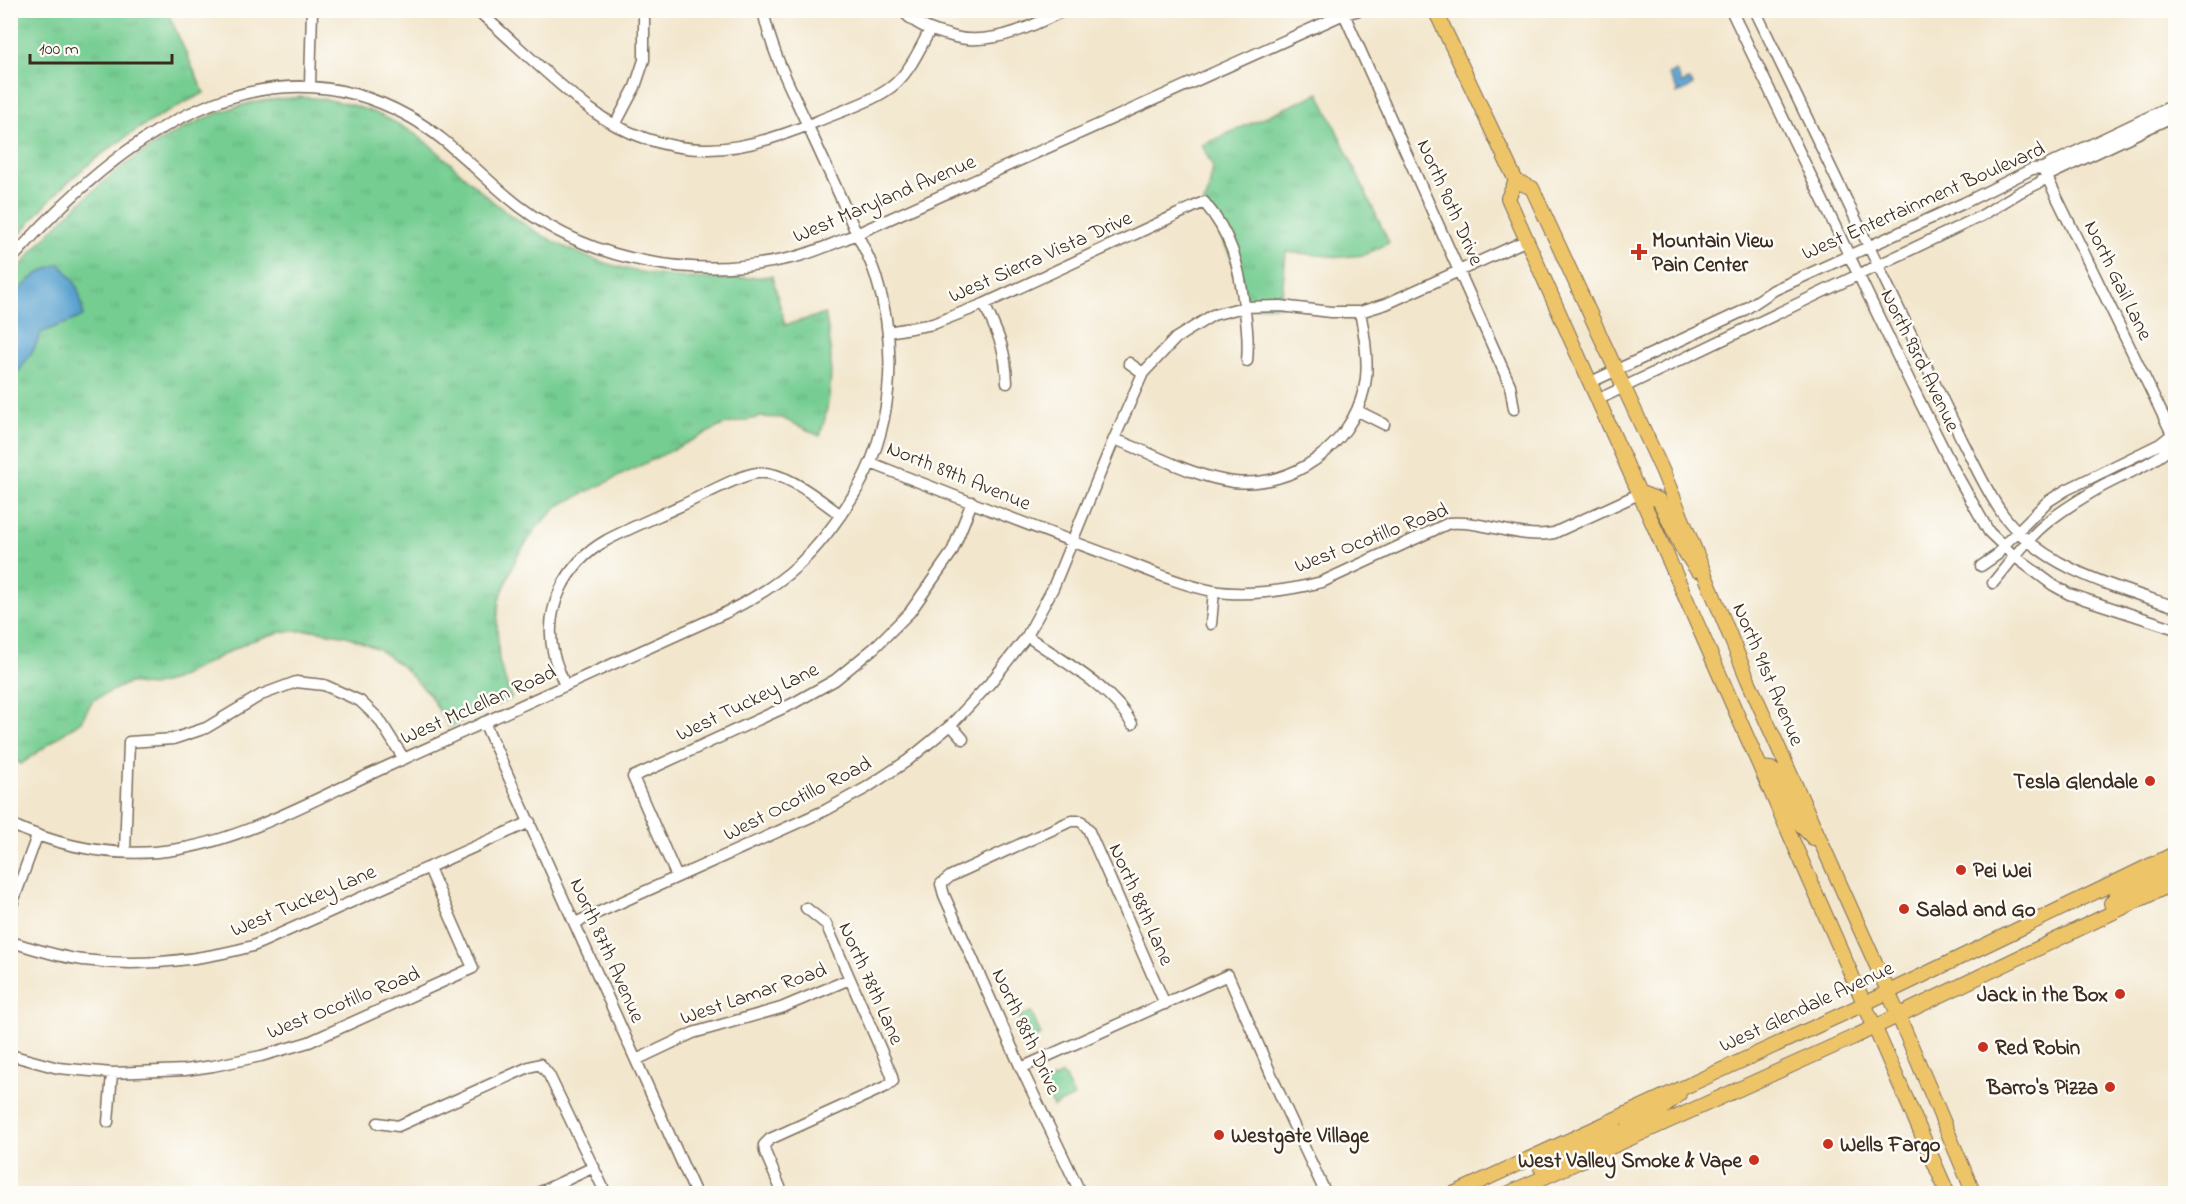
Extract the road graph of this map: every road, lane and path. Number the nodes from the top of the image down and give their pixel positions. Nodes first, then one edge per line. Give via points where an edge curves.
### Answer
1 (312, 10) edge
2 (477, 10) edge
3 (644, 10) edge
4 (763, 10) edge
5 (902, 10) edge
6 (1065, 10) edge
7 (1360, 10) edge
8 (1435, 10) edge
9 (1731, 10) edge
10 (1755, 10) edge
11 (1346, 12) edge
12 (930, 30) junction
13 (310, 86) junction
14 (2175, 104) edge
15 (2175, 115) edge
16 (615, 125) junction
17 (808, 125) junction
18 (2045, 172) junction
19 (1516, 181) junction
20 (857, 234) junction
21 (1527, 240) junction
22 (1869, 248) junction
23 (1849, 255) junction
24 (10, 261) edge
25 (1877, 266) junction
26 (1460, 270) junction
27 (1858, 275) junction
28 (984, 304) junction
29 (1244, 307) junction
30 (1360, 312) junction
31 (888, 332) junction
32 (1247, 361) dead end
33 (1129, 363) dead end
34 (1616, 371) junction
35 (1143, 373) junction
36 (1591, 382) junction
37 (1006, 383) dead end
38 (1624, 388) junction
39 (1599, 399) junction
40 (1514, 409) dead end
41 (1358, 411) junction
42 (1384, 424) dead end
43 (2174, 438) edge
44 (1114, 439) junction
45 (871, 463) junction
46 (1641, 493) junction
47 (972, 502) junction
48 (841, 515) junction
49 (2017, 530) junction
50 (2029, 541) junction
51 (1072, 543) junction
52 (2003, 546) junction
53 (2014, 556) junction
54 (1980, 566) dead end
55 (1708, 583) junction
56 (1993, 584) dead end
57 (1214, 591) junction
58 (2175, 607) edge
59 (1211, 624) dead end
60 (2175, 629) edge
61 (1027, 636) junction
62 (565, 686) junction
63 (484, 722) junction
64 (1132, 724) dead end
65 (951, 725) junction
66 (963, 739) dead end
67 (404, 759) junction
68 (1762, 768) junction
69 (1082, 821) joint
70 (530, 822) junction
71 (10, 824) edge
72 (37, 836) junction
73 (1823, 849) junction
74 (125, 852) junction
75 (2175, 853) edge
76 (429, 868) junction
77 (2175, 868) edge
78 (677, 877) junction
79 (2175, 882) edge
80 (806, 908) dead end
81 (10, 909) edge
82 (2114, 911) junction
83 (575, 923) junction
84 (10, 942) edge
85 (850, 979) junction
86 (1888, 991) junction
87 (1165, 1004) junction
88 (1863, 1004) junction
89 (1898, 1016) junction
90 (1873, 1028) junction
91 (10, 1055) edge
92 (636, 1060) junction
93 (1021, 1068) junction
94 (112, 1073) junction
95 (1691, 1084) junction
96 (1613, 1120) junction
97 (108, 1122) dead end
98 (378, 1123) dead end
99 (1620, 1142) junction
100 (594, 1167) junction
101 (1537, 1179) junction
102 (536, 1194) edge
103 (606, 1194) edge
104 (696, 1194) edge
105 (783, 1194) edge
106 (1081, 1194) edge
107 (1326, 1194) edge
108 (1453, 1194) edge
109 (1507, 1194) edge
110 (1948, 1194) edge
111 (1974, 1194) edge

1 - 13 street
2 - 16 street via 591,110
3 - 16 street via 644,60
4 - 17 street, North 89th Avenue via 779,64
5 - 12 street
6 - 12 street via 994,38 966,39
7 - 11 street, West Maryland Avenue
8 - 19 main road, North 91st Avenue
9 - 23 street, North 93rd Avenue
10 - 22 street, North 93rd Avenue
11 - 20 street, West Maryland Avenue
11 - 26 street, North 90th Drive
12 - 17 street via 896,84
13 - 20 street, West Maryland Avenue via 354,93 408,116 433,131 532,215 573,238 628,258 683,267 743,266 793,258
13 - 24 street, West Maryland Avenue via 279,86 240,94 153,134 91,178
14 - 18 street, West Entertainment Boulevard
15 - 18 street, West Entertainment Boulevard
16 - 17 street via 669,144 709,149 759,142
17 - 20 street, North 89th Avenue
18 - 22 street, West Entertainment Boulevard via 2032,169
18 - 25 street, West Entertainment Boulevard via 2039,183 1981,216
18 - 43 street, North Gail Lane
19 - 21 main road, North 91st Avenue via 1508,198
19 - 34 main road, North 91st Avenue via 1532,188
20 - 31 street, North 89th Avenue via 876,277
21 - 26 street
21 - 36 main road, North 91st Avenue
22 - 23 street, West Entertainment Boulevard
22 - 25 street, North 93rd Avenue
23 - 27 street, North 93rd Avenue
23 - 34 street, West Entertainment Boulevard
25 - 27 street, West Entertainment Boulevard
25 - 49 street, North 93rd Avenue via 1984,483
26 - 30 street
26 - 40 street, North 90th Drive via 1510,385
27 - 38 street, West Entertainment Boulevard
27 - 52 street, North 93rd Avenue via 1967,496 1989,532
28 - 29 street, West Sierra Vista Drive via 1204,202 1218,219 1235,255
28 - 31 street, West Sierra Vista Drive via 933,324
28 - 37 street via 1002,345
29 - 30 street
29 - 32 street via 1249,341
29 - 35 street via 1213,315 1176,338
30 - 41 street via 1366,361 1365,387
31 - 45 street, North 89th Avenue via 885,412
33 - 35 street
34 - 36 street, West Entertainment Boulevard
34 - 38 main road, North 91st Avenue
35 - 44 street
36 - 39 main road, North 91st Avenue
38 - 39 street, West Entertainment Boulevard
38 - 55 main road, North 91st Avenue
39 - 46 main road, North 91st Avenue
41 - 42 street
41 - 44 street via 1342,436 1313,462 1274,479 1236,482 1212,477
43 - 49 street via 2055,496
43 - 50 street via 2165,454 2067,507
44 - 51 street
45 - 47 street, North 89th Avenue
45 - 48 street, West McLellan Road
46 - 55 main road via 1659,500 1681,546
46 - 57 street, West Ocotillo Road via 1539,536 1449,523 1322,582 1274,591
46 - 68 main road, North 91st Avenue
47 - 51 street, North 89th Avenue
47 - 78 street, West Tuckey Lane via 952,552 910,612 835,680 792,704 633,777
48 - 62 street, West McLellan Road via 800,565 770,589
48 - 62 street via 777,475 758,472 606,541 576,565 553,610 554,655
49 - 50 street, North 93rd Avenue
49 - 52 street
50 - 53 street
50 - 58 street, North 93rd Avenue via 2082,574
51 - 57 street, West Ocotillo Road
51 - 61 street, West Ocotillo Road
52 - 53 street, North 93rd Avenue
52 - 54 street
53 - 56 street
53 - 60 street, North 93rd Avenue via 2070,594
55 - 73 main road, North 91st Avenue
57 - 59 street
61 - 64 street via 1112,696
61 - 65 street, West Ocotillo Road
62 - 63 street, West McLellan Road
63 - 67 street, West McLellan Road
63 - 70 street, North 87th Avenue
65 - 66 street
65 - 78 street, West Ocotillo Road via 866,788
67 - 74 street, West McLellan Road via 222,839 177,849
67 - 74 street via 379,719 360,700 324,685 296,682 261,695 206,728 173,739 129,742
68 - 73 main road via 1775,772 1802,825
68 - 88 main road, North 91st Avenue
69 - 87 street, North 88th Lane
69 - 93 street, North 88th Drive via 1071,821 941,884
70 - 76 street, West Tuckey Lane
70 - 83 street, North 87th Avenue
71 - 72 street, West McLellan Road
72 - 74 street, West McLellan Road via 64,844
72 - 81 street
73 - 86 main road, North 91st Avenue
75 - 86 main road, West Glendale Avenue
76 - 84 street, West Tuckey Lane via 253,946 211,957 153,963 81,960
76 - 94 street, West Ocotillo Road via 473,968 285,1050 194,1069
77 - 82 main road via 2115,898 2111,903
78 - 83 street, West Ocotillo Road
79 - 82 main road
80 - 85 street, North 78th Lane via 826,924
82 - 89 main road
83 - 92 street, North 87th Avenue
85 - 92 street, West Lamar Road via 781,1008 693,1033
85 - 105 street, North 78th Lane via 893,1081 764,1145
86 - 88 main road, West Glendale Avenue
86 - 89 main road, North 91st Avenue
87 - 93 street
87 - 107 street via 1228,975
88 - 90 main road, North 91st Avenue
88 - 95 main road, West Glendale Avenue
89 - 90 main road
89 - 111 main road, North 91st Avenue
90 - 99 main road
90 - 110 main road, North 91st Avenue
91 - 94 street, West Ocotillo Road via 58,1068
92 - 104 street, North 87th Avenue
93 - 106 street, North 88th Drive
94 - 97 street
95 - 96 main road, West Glendale Avenue
95 - 99 main road via 1662,1109 1630,1125
96 - 101 main road via 1612,1133 1540,1168 1536,1171
96 - 108 main road, West Glendale Avenue
98 - 100 street via 398,1126 540,1064
99 - 101 main road
100 - 102 street
100 - 103 street
101 - 109 main road

